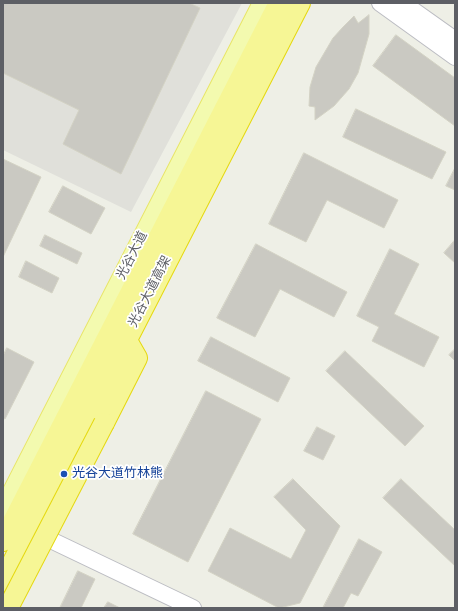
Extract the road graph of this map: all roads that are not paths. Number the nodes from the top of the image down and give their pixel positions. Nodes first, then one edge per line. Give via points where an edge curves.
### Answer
1 (262, 3) edge
2 (279, 3) edge
3 (300, 3) edge
4 (308, 3) edge
5 (380, 3) edge
6 (403, 3) edge
7 (455, 40) edge
8 (455, 57) edge
9 (129, 344) junction
10 (3, 509) edge
11 (33, 532) junction
12 (3, 541) edge
13 (3, 581) edge
14 (3, 589) edge
15 (8, 608) edge
16 (193, 608) edge

1 - 10 main road, 光谷大道
2 - 12 highway, 光谷大道高架
3 - 13 highway, 光谷大道高架
4 - 9 main road
5 - 8 street
6 - 7 street
9 - 11 main road
9 - 15 highway, bridge via 137,358
11 - 14 main road
11 - 16 street

